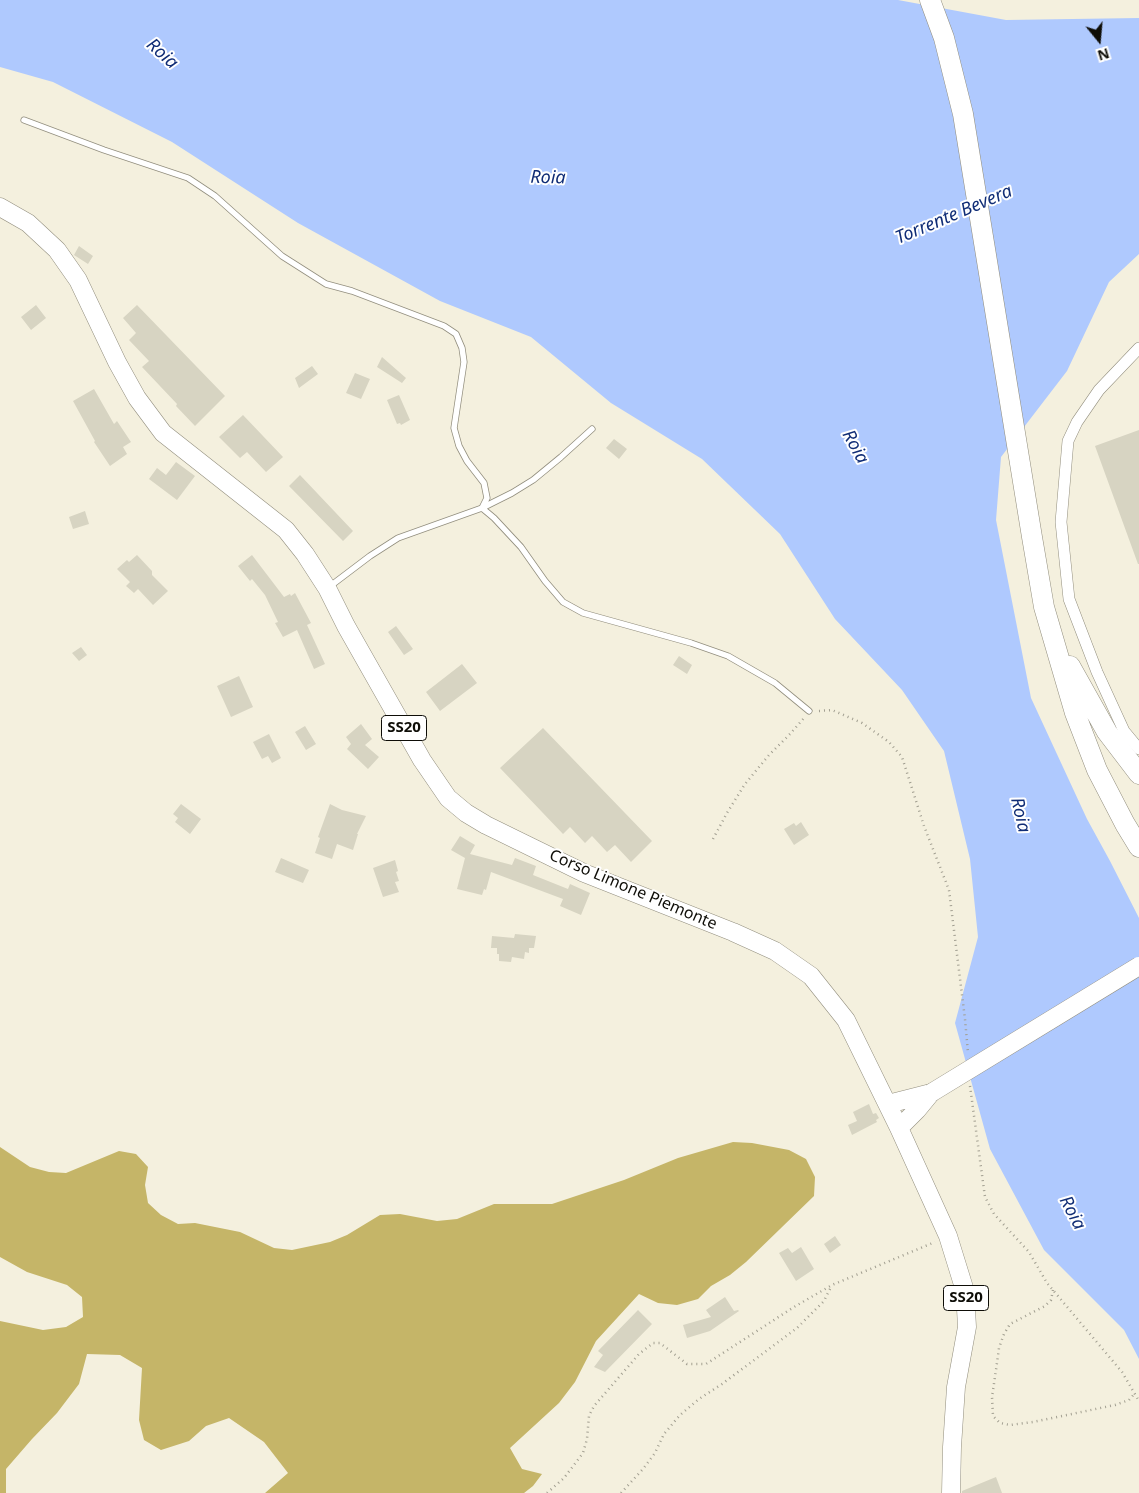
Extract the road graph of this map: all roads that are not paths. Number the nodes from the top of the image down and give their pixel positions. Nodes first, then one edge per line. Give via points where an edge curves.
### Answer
1 (930, 0) edge
2 (24, 120) dead end
3 (0, 207) edge
4 (1139, 348) edge
5 (592, 429) dead end
6 (482, 508) junction
7 (327, 588) junction
8 (1052, 634) junction
9 (809, 711) road end
10 (1139, 749) edge
11 (1139, 774) edge
12 (1139, 846) edge
13 (1139, 966) edge
14 (931, 1093) junction
15 (894, 1116) junction
16 (951, 1493) edge

1 - 8 highway via 944,38 963,114 1032,537
2 - 6 lane via 188,178 215,196 282,256 326,284 444,326 456,334 464,362 454,428 467,461 484,483 487,498
3 - 7 main road, Corso Limone Piemonte / SS20 via 28,223 57,250 78,280 137,398 163,433 286,530
4 - 10 street via 1099,390 1068,441 1061,522 1069,599 1124,731
5 - 6 lane via 533,480
6 - 7 lane via 398,538
6 - 9 lane via 521,547 563,602 583,614 728,656 775,683
7 - 15 main road, Corso Limone Piemonte / SS20 via 422,760 448,798 486,825 584,873 775,950 811,976 846,1020
8 - 11 highway via 1107,732
8 - 12 highway via 1075,713 1097,770
13 - 14 main road, bridge
14 - 15 main road
14 - 15 main road via 917,1110
15 - 16 main road, SS20 via 948,1236 965,1291 967,1327 956,1387

